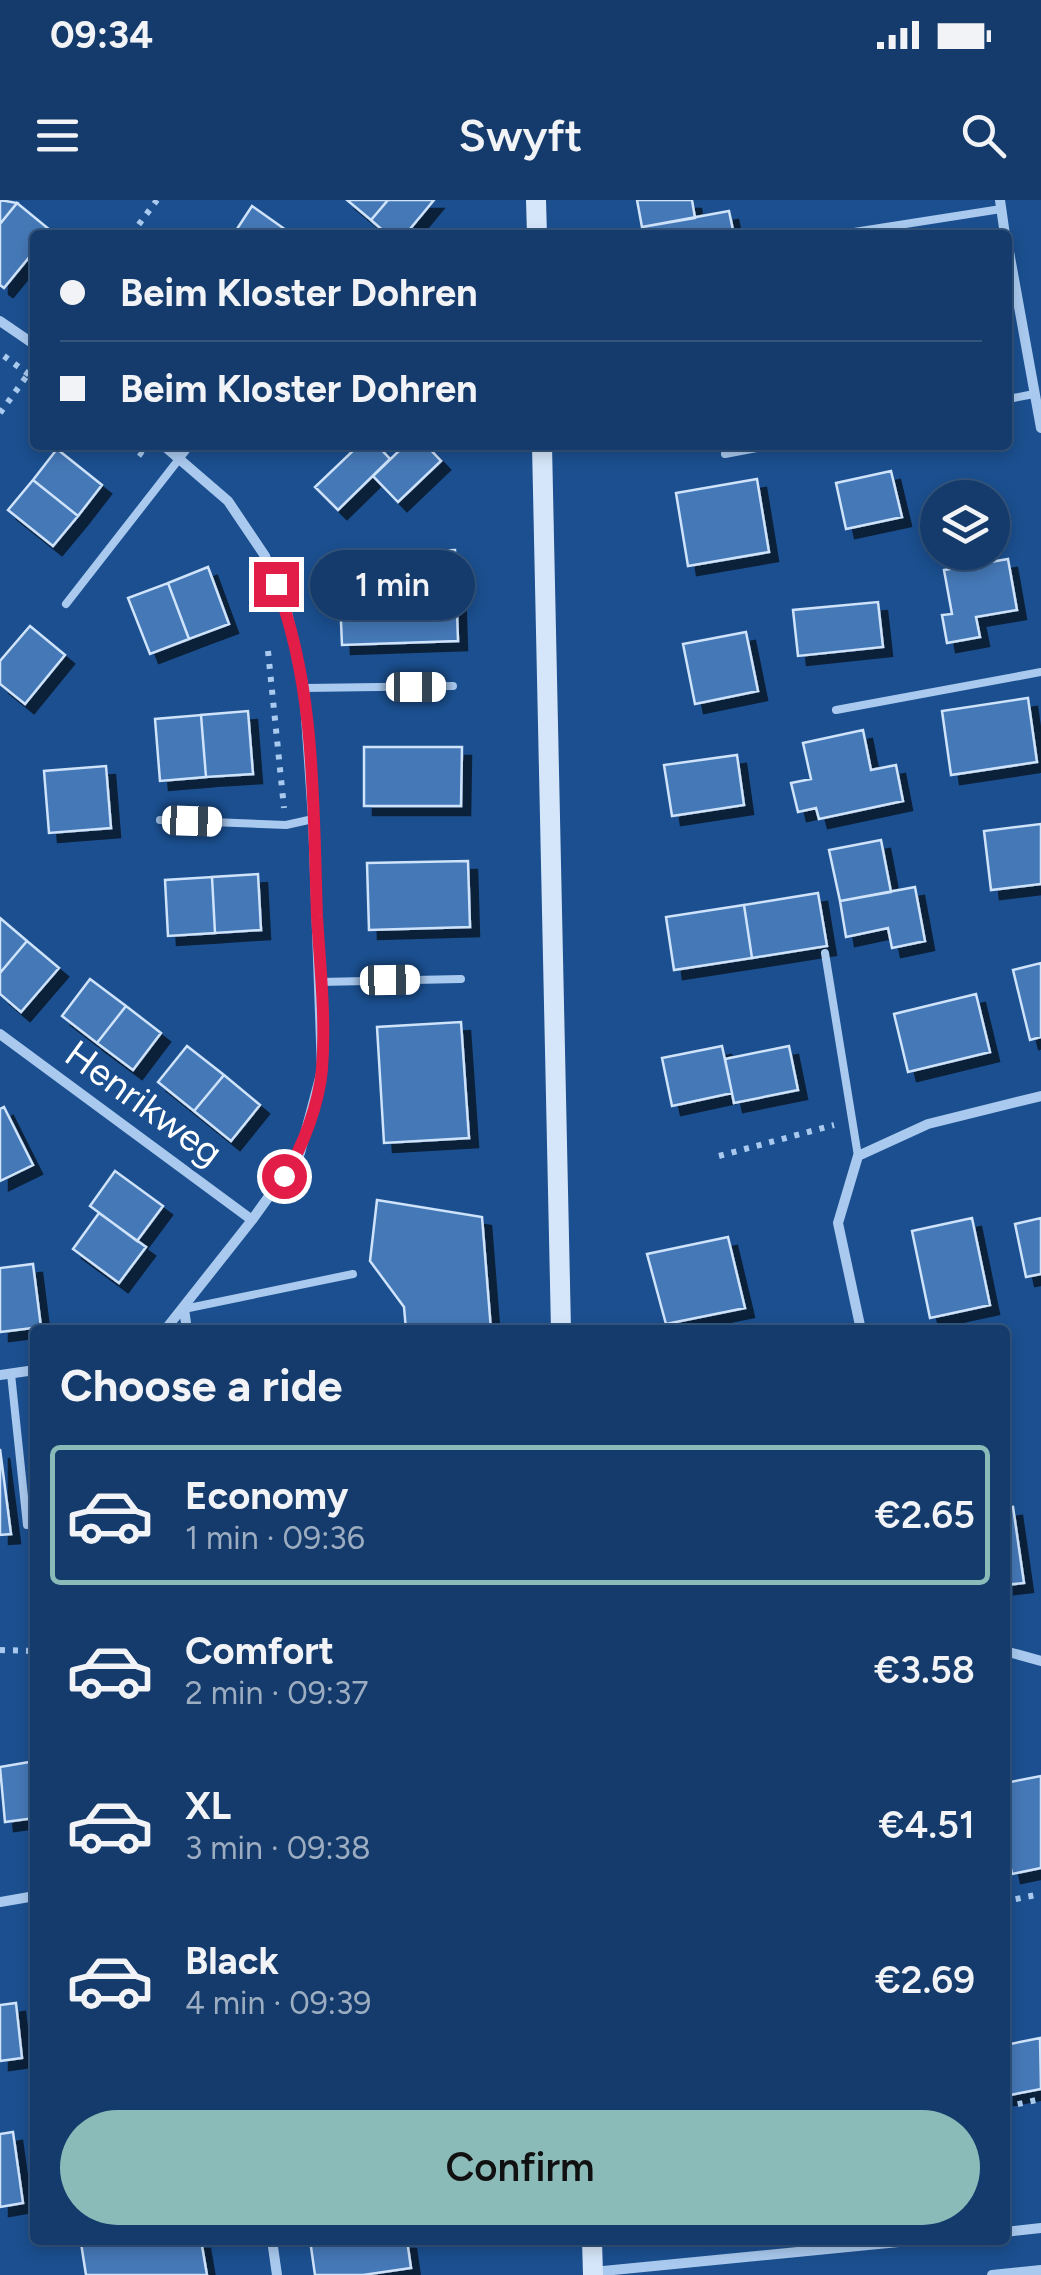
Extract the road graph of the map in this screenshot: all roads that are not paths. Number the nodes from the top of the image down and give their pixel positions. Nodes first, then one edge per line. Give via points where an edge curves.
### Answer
1 (536, 200) edge
2 (1001, 204) edge
3 (537, 230) edge
4 (862, 230) edge
5 (1005, 230) edge
6 (1012, 269) edge
7 (0, 320) edge
8 (30, 341) edge
9 (1034, 394) junction
10 (1012, 398) edge
11 (1041, 428) edge
12 (169, 450) edge
13 (185, 450) edge
14 (542, 450) edge
15 (746, 450) edge
16 (725, 454) dead end
17 (178, 458) junction
18 (66, 604) dead end
19 (1041, 672) edge
20 (453, 686) dead end
21 (304, 688) junction
22 (836, 710) dead end
23 (314, 819) junction
24 (160, 820) dead end
25 (825, 953) dead end
26 (461, 979) dead end
27 (320, 982) junction
28 (0, 1034) edge
29 (1041, 1096) edge
30 (858, 1156) junction
31 (252, 1220) junction
32 (353, 1274) dead end
33 (184, 1309) junction
34 (169, 1325) edge
35 (186, 1325) edge
36 (562, 1325) edge
37 (860, 1325) edge
38 (30, 1371) edge
39 (5, 1375) edge
40 (27, 1525) dead end
41 (1010, 1653) edge
42 (1041, 1662) edge
43 (30, 1897) edge
44 (0, 1902) edge
45 (1041, 2228) edge
46 (1010, 2231) edge
47 (273, 2245) edge
48 (592, 2245) edge
49 (871, 2245) edge
50 (1041, 2270) edge
51 (593, 2274) edge
52 (278, 2275) edge
53 (992, 2275) edge

1 - 3 street
2 - 4 lane
2 - 5 street
6 - 9 street
7 - 8 street
9 - 10 lane
9 - 11 street
12 - 17 street
13 - 17 lane
14 - 36 street
15 - 16 lane
17 - 18 lane
17 - 21 street via 228,501 265,556 287,612
19 - 22 lane
20 - 21 lane
21 - 23 street
23 - 24 lane
23 - 27 street
25 - 30 lane
26 - 27 lane
27 - 31 street via 322,1070 300,1153
28 - 31 street, Henrikweg
29 - 30 street via 928,1124
30 - 37 street via 838,1223
31 - 33 street
32 - 33 lane
33 - 34 street
33 - 35 street
38 - 39 street
39 - 40 lane
41 - 42 street
43 - 44 street
45 - 46 street
47 - 52 street
48 - 51 street
49 - 51 street
50 - 53 street

